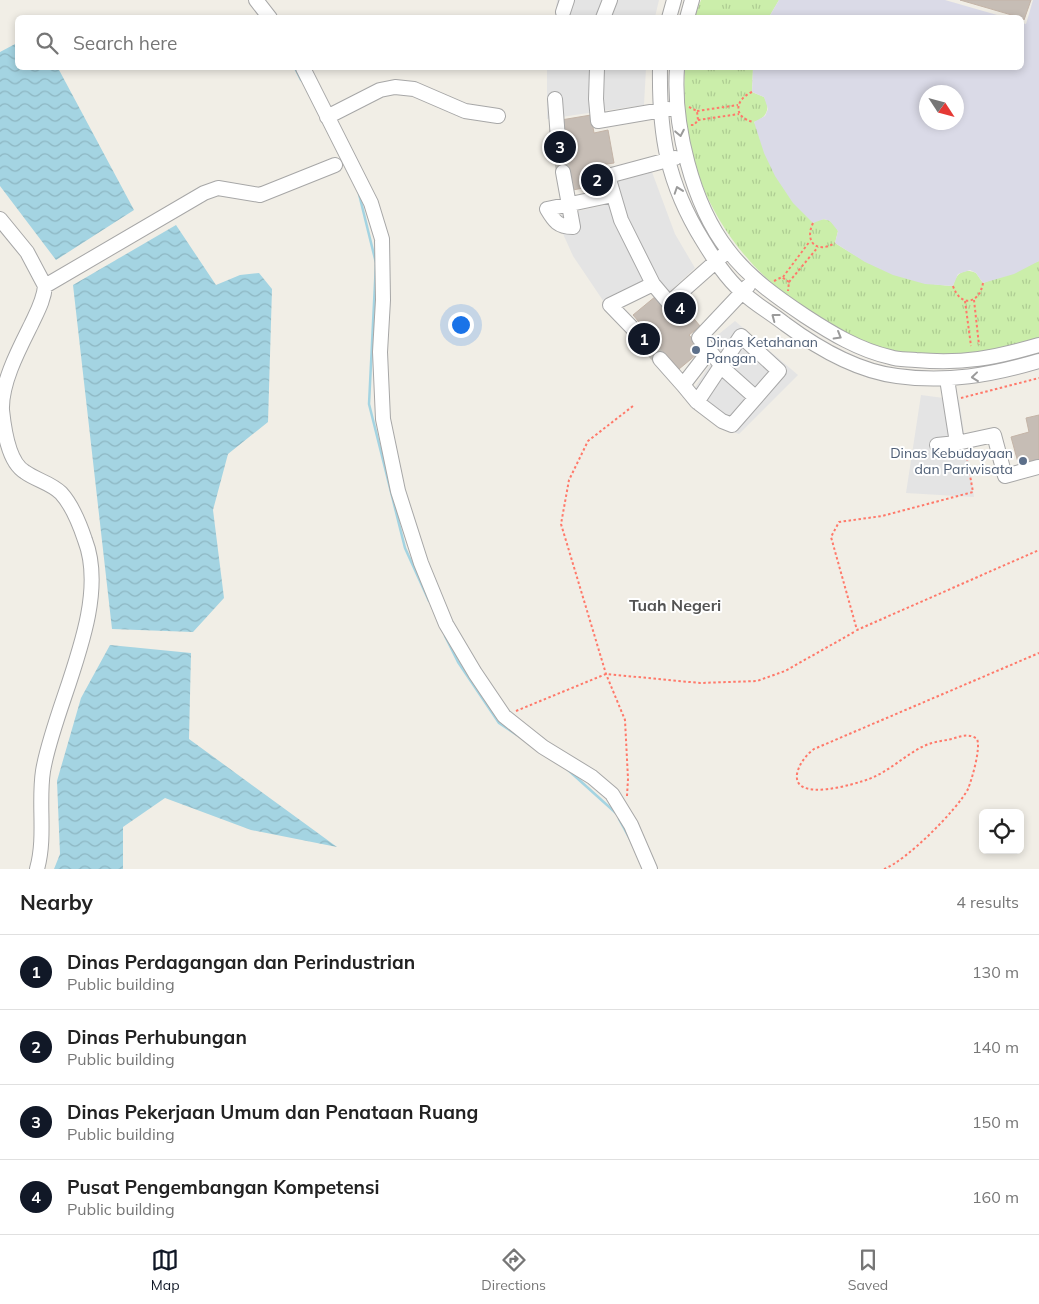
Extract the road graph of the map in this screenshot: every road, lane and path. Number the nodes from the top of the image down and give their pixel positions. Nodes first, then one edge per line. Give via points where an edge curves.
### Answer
1 (256, 0) edge
2 (610, 0) edge
3 (674, 0) edge
4 (690, 1) edge
5 (268, 15) edge
6 (604, 15) edge
7 (670, 15) edge
8 (688, 15) edge
9 (304, 70) edge
10 (597, 70) edge
11 (660, 70) edge
12 (677, 70) edge
13 (752, 92) dead end
14 (555, 99) dead end
15 (738, 105) junction
16 (677, 108) junction
17 (660, 110) junction
18 (697, 111) dead end
19 (739, 114) junction
20 (498, 116) dead end
21 (327, 117) junction
22 (698, 120) dead end
23 (754, 122) dead end
24 (558, 139) tunnel mouth
25 (684, 153) junction
26 (668, 161) junction
27 (335, 165) dead end
28 (563, 172) tunnel mouth
29 (613, 195) junction
30 (0, 218) edge
31 (813, 223) dead end
32 (810, 241) junction
33 (835, 243) dead end
34 (818, 247) junction
35 (728, 250) junction
36 (716, 262) junction
37 (782, 277) dead end
38 (755, 278) junction
39 (789, 282) dead end
40 (983, 283) dead end
41 (653, 284) junction
42 (45, 286) junction
43 (953, 286) dead end
44 (742, 292) junction
45 (974, 300) junction
46 (965, 301) junction
47 (638, 335) tunnel mouth
48 (979, 345) dead end
49 (1039, 345) edge
50 (971, 346) dead end
51 (710, 350) junction
52 (1000, 356) junction
53 (660, 360) tunnel mouth
54 (1039, 362) edge
55 (722, 365) junction
56 (1002, 372) junction
57 (1039, 378) edge
58 (947, 379) junction
59 (683, 385) junction
60 (755, 397) junction
61 (957, 399) dead end
62 (697, 402) junction
63 (633, 406) dead end
64 (961, 442) junction
65 (937, 445) dead end
66 (1038, 467) edge
67 (1039, 550) edge
68 (857, 630) junction
69 (1039, 653) edge
70 (606, 674) junction
71 (504, 716) junction
72 (625, 814) junction
73 (37, 869) edge
74 (650, 869) edge
75 (884, 869) edge

1 - 5 street
2 - 6 street
3 - 7 street
4 - 8 street
9 - 21 street
10 - 17 street via 598,121
11 - 17 street
12 - 16 street
13 - 15 path via 743,96
14 - 24 street
15 - 18 path
15 - 19 path
16 - 17 street
16 -> 25 street
17 - 26 street
19 - 22 path
19 - 23 path
20 - 21 street via 465,111 414,90 395,87 380,90
21 - 71 street via 370,204 382,239 380,393 398,491 421,563 446,624
25 - 26 street
25 - 35 street via 706,212
26 - 29 street via 608,176
36 -> 26 street via 686,212
27 - 42 street via 260,195 218,188 204,193
28 - 29 street via 568,204
29 - 41 street via 621,220
30 - 42 street via 27,252
31 - 32 path
32 - 34 path
32 - 37 path
33 - 34 path via 827,248
34 - 39 path
35 - 36 street
35 - 38 street
36 - 41 street via 669,303
36 - 44 street
38 - 44 street
38 -> 52 street via 819,325 852,344 891,358 968,362
40 - 45 path via 982,293
41 - 47 street via 610,305
42 - 73 street via 42,301 8,378 3,400 4,420 12,460 51,486 67,502 86,542 92,574 91,596 78,659 43,771
43 - 46 path via 956,295
44 - 51 street via 699,338
58 -> 44 street via 896,376 844,361 798,334
45 - 46 path
45 - 48 path
46 - 50 path
49 - 52 street
51 - 55 street
51 - 59 street
52 - 56 street
53 - 59 street
54 - 56 street
55 - 60 street
55 - 60 street via 741,336 779,371
55 - 62 street
56 -> 58 street
57 - 61 path
58 - 64 street
59 - 62 street
60 - 62 street via 732,424 722,421
63 - 70 path via 588,442 569,480 561,524
64 - 65 street
64 - 66 street via 994,435 1005,476
64 - 68 path via 973,492 882,516 839,522 831,537
67 - 68 path
68 - 70 path via 785,671 757,681 700,683
69 - 75 path via 807,754 797,774 798,784 802,789 811,790 872,778 925,745 968,735 977,739 978,750 968,789 926,837
70 - 71 path
70 - 72 path via 625,720 628,779
71 - 72 street via 603,786
72 - 74 street

